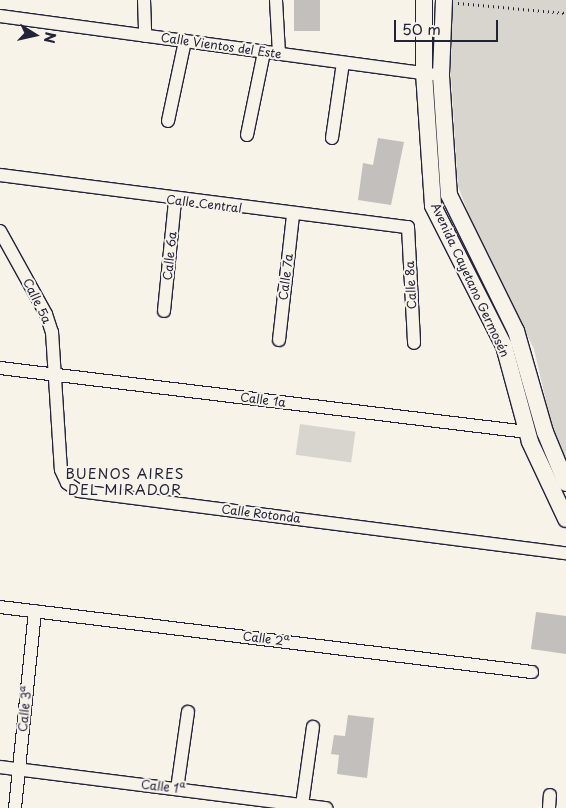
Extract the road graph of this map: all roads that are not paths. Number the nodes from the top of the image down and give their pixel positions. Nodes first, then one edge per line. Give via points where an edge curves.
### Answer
1 (144, 0) edge
2 (276, 0) edge
3 (424, 0) edge
4 (444, 1) edge
5 (0, 16) edge
6 (145, 36) junction
7 (185, 41) junction
8 (264, 52) junction
9 (279, 54) junction
10 (344, 63) junction
11 (424, 73) junction
12 (441, 76) junction
13 (168, 121) dead end
14 (247, 135) dead end
15 (332, 138) dead end
16 (0, 175) edge
17 (176, 200) junction
18 (294, 215) junction
19 (408, 227) joint
20 (0, 232) edge
21 (164, 311) dead end
22 (279, 340) dead end
23 (414, 343) dead end
24 (0, 368) edge
25 (56, 376) junction
26 (527, 432) junction
27 (566, 483) edge
28 (566, 519) edge
29 (566, 553) edge
30 (0, 607) edge
31 (36, 611) junction
32 (532, 672) dead end
33 (188, 712) dead end
34 (313, 727) dead end
35 (0, 767) edge
36 (19, 770) junction
37 (177, 789) junction
38 (550, 795) dead end
39 (302, 805) junction
40 (15, 808) edge
41 (326, 808) edge
42 (549, 808) edge

1 - 6 street
2 - 9 street
3 - 11 street, Avenida Cayetano Germosén
4 - 12 street, Avenida Cayetano Germosén
5 - 6 street, Calle Vientos del Este
6 - 7 street, Calle Vientos del Este
7 - 8 street, Calle Vientos del Este
7 - 13 street
8 - 9 street, Calle Vientos del Este
8 - 14 street
9 - 10 street, Calle Vientos del Este
10 - 11 street, Calle Vientos del Este
10 - 15 street
11 - 12 street, Calle Vientos del Este
11 - 26 street, Avenida Cayetano Germosén via 433,206 504,346
12 - 27 street, Avenida Cayetano Germosén via 449,195 516,331 545,432
16 - 17 street, Calle Central
17 - 18 street, Calle Central
17 - 21 street, Calle 6a
18 - 19 street, Calle Central
18 - 22 street, Calle 7a
19 - 23 street, Calle 8a
20 - 25 street, Calle 5a via 46,314
24 - 25 street, Calle 1a
25 - 26 street, Calle 1a
25 - 29 street, Calle Rotonda via 61,470 67,483 79,491
26 - 28 street, Avenida Cayetano Germosén
30 - 31 street, Calle 2ª
31 - 32 street, Calle 2ª
31 - 36 street, Calle 3ª
33 - 37 street
34 - 39 street
35 - 36 street, Calle 1ª
36 - 37 street, Calle 1ª
36 - 40 street, Calle 3ª
37 - 39 street, Calle 1ª
38 - 42 street
39 - 41 street, Calle 1ª

